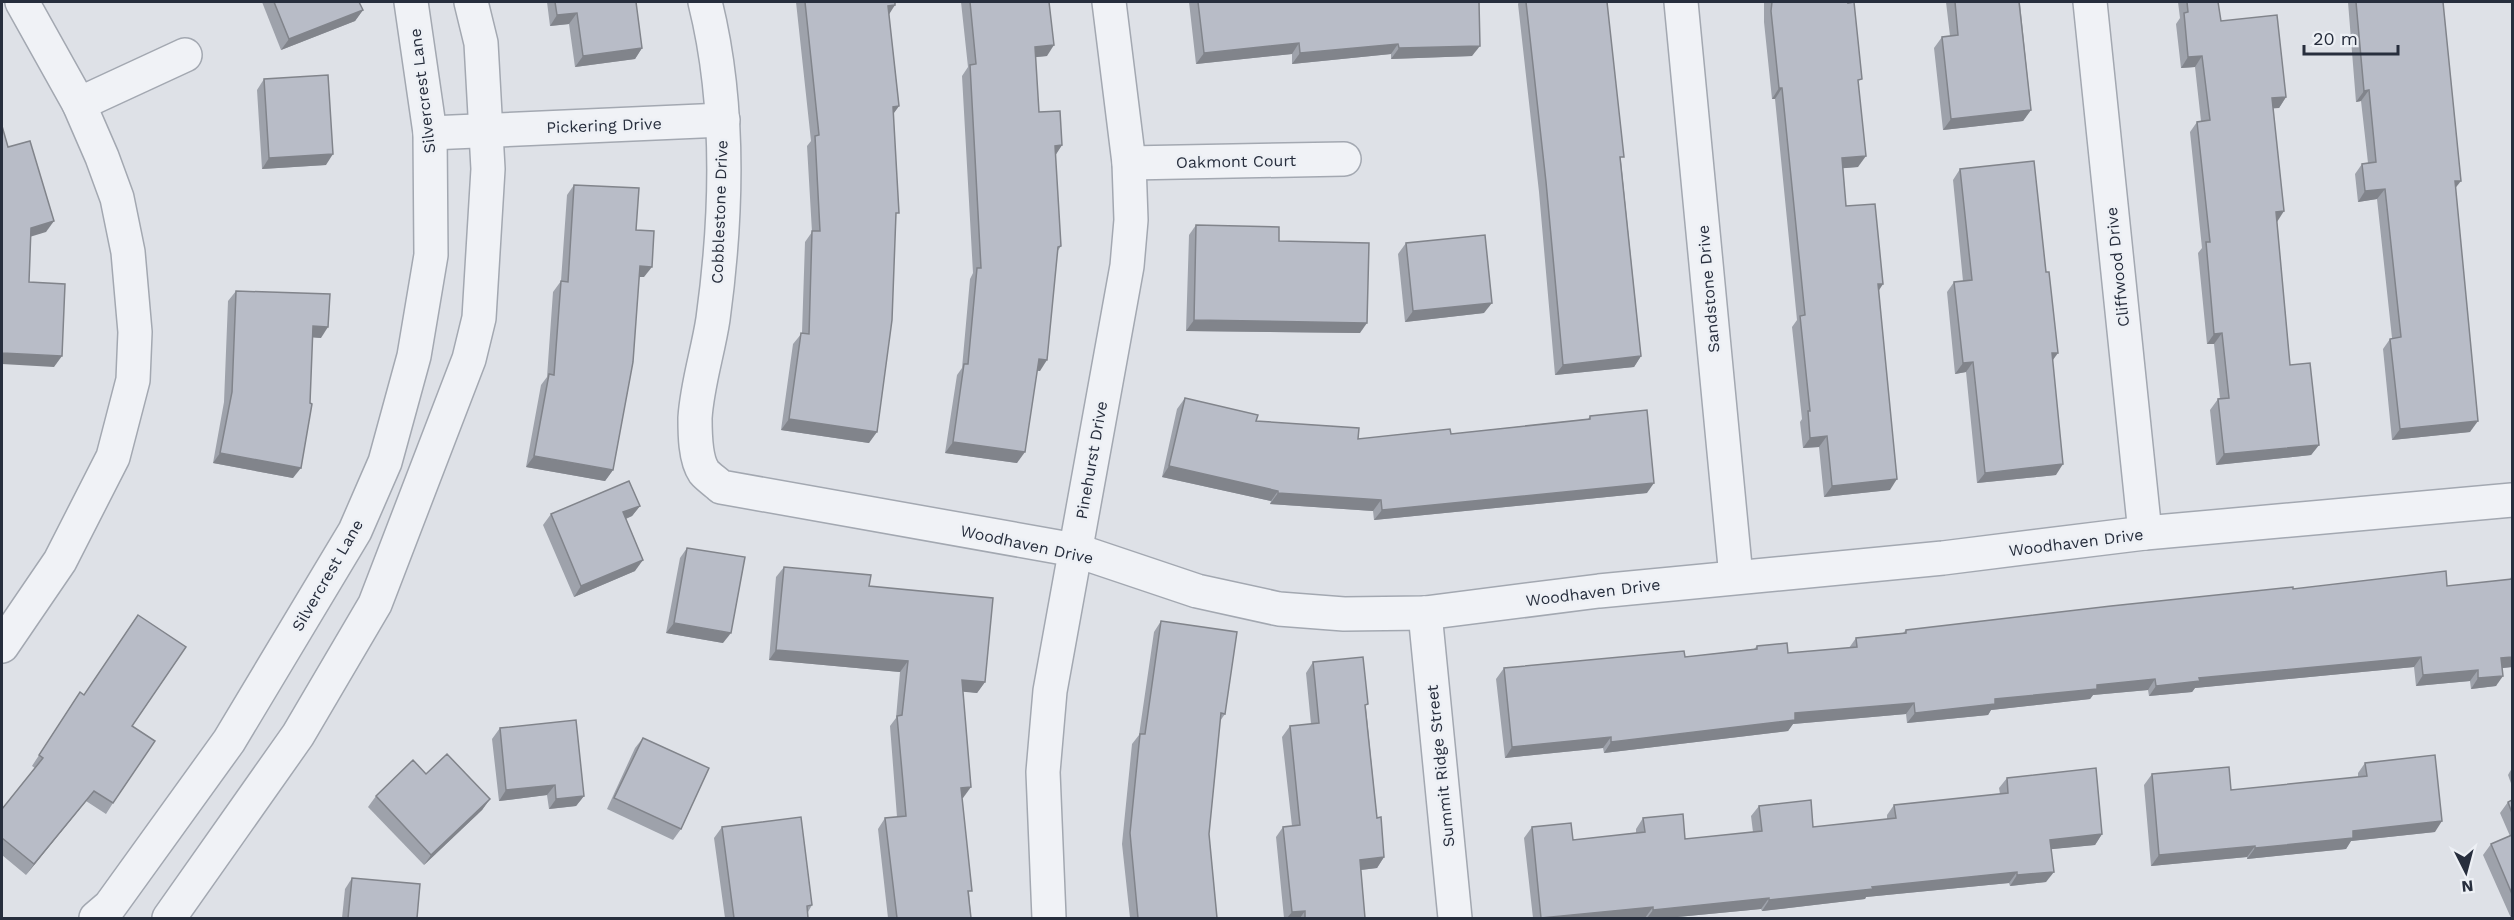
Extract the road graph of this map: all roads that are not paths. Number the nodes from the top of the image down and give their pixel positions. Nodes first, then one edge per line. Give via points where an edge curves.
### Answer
1 (22, 2) edge
2 (411, 2) edge
3 (471, 2) edge
4 (705, 2) edge
5 (1109, 2) edge
6 (1682, 2) edge
7 (2090, 2) edge
8 (184, 55) dead end
9 (78, 104) junction
10 (723, 120) junction
11 (486, 130) junction
12 (430, 133) junction
13 (1344, 159) dead end
14 (1129, 163) junction
15 (699, 459) joint
16 (2512, 500) edge
17 (2145, 533) junction
18 (1075, 550) junction
19 (1736, 577) junction
20 (1425, 612) junction
21 (2, 646) edge
22 (96, 918) edge
23 (169, 918) edge
24 (1049, 918) edge
25 (1455, 918) edge

1 - 9 street
2 - 12 street, Silvercrest Lane
3 - 11 street via 481,43
4 - 10 street, Cobblestone Drive
5 - 14 street, Pinehurst Drive
6 - 19 street, Sandstone Drive
7 - 17 street, Cliffwood Drive
8 - 9 street
9 - 21 street via 117,198 128,252 135,332 133,380 112,457 60,561
10 - 11 street, Pickering Drive
10 - 15 street, Cobblestone Drive via 721,239 713,319 695,418
11 - 12 street, Pickering Drive
11 - 23 street via 488,169 479,318 469,359 375,604 298,735
12 - 22 street, Silvercrest Lane via 430,255 414,356 381,472 355,531 229,741 110,906
13 - 14 street, Oakmont Court
14 - 18 street, Pinehurst Drive via 1131,220 1127,266
15 - 18 street, Woodhaven Drive via 704,472 721,487
16 - 17 street, Woodhaven Drive
17 - 19 street, Woodhaven Drive via 1943,558
18 - 20 street, Woodhaven Drive via 1197,591 1279,609 1344,614
18 - 24 street, Pinehurst Drive via 1050,691 1043,772
19 - 20 street, Woodhaven Drive
20 - 25 street, Summit Ridge Street

